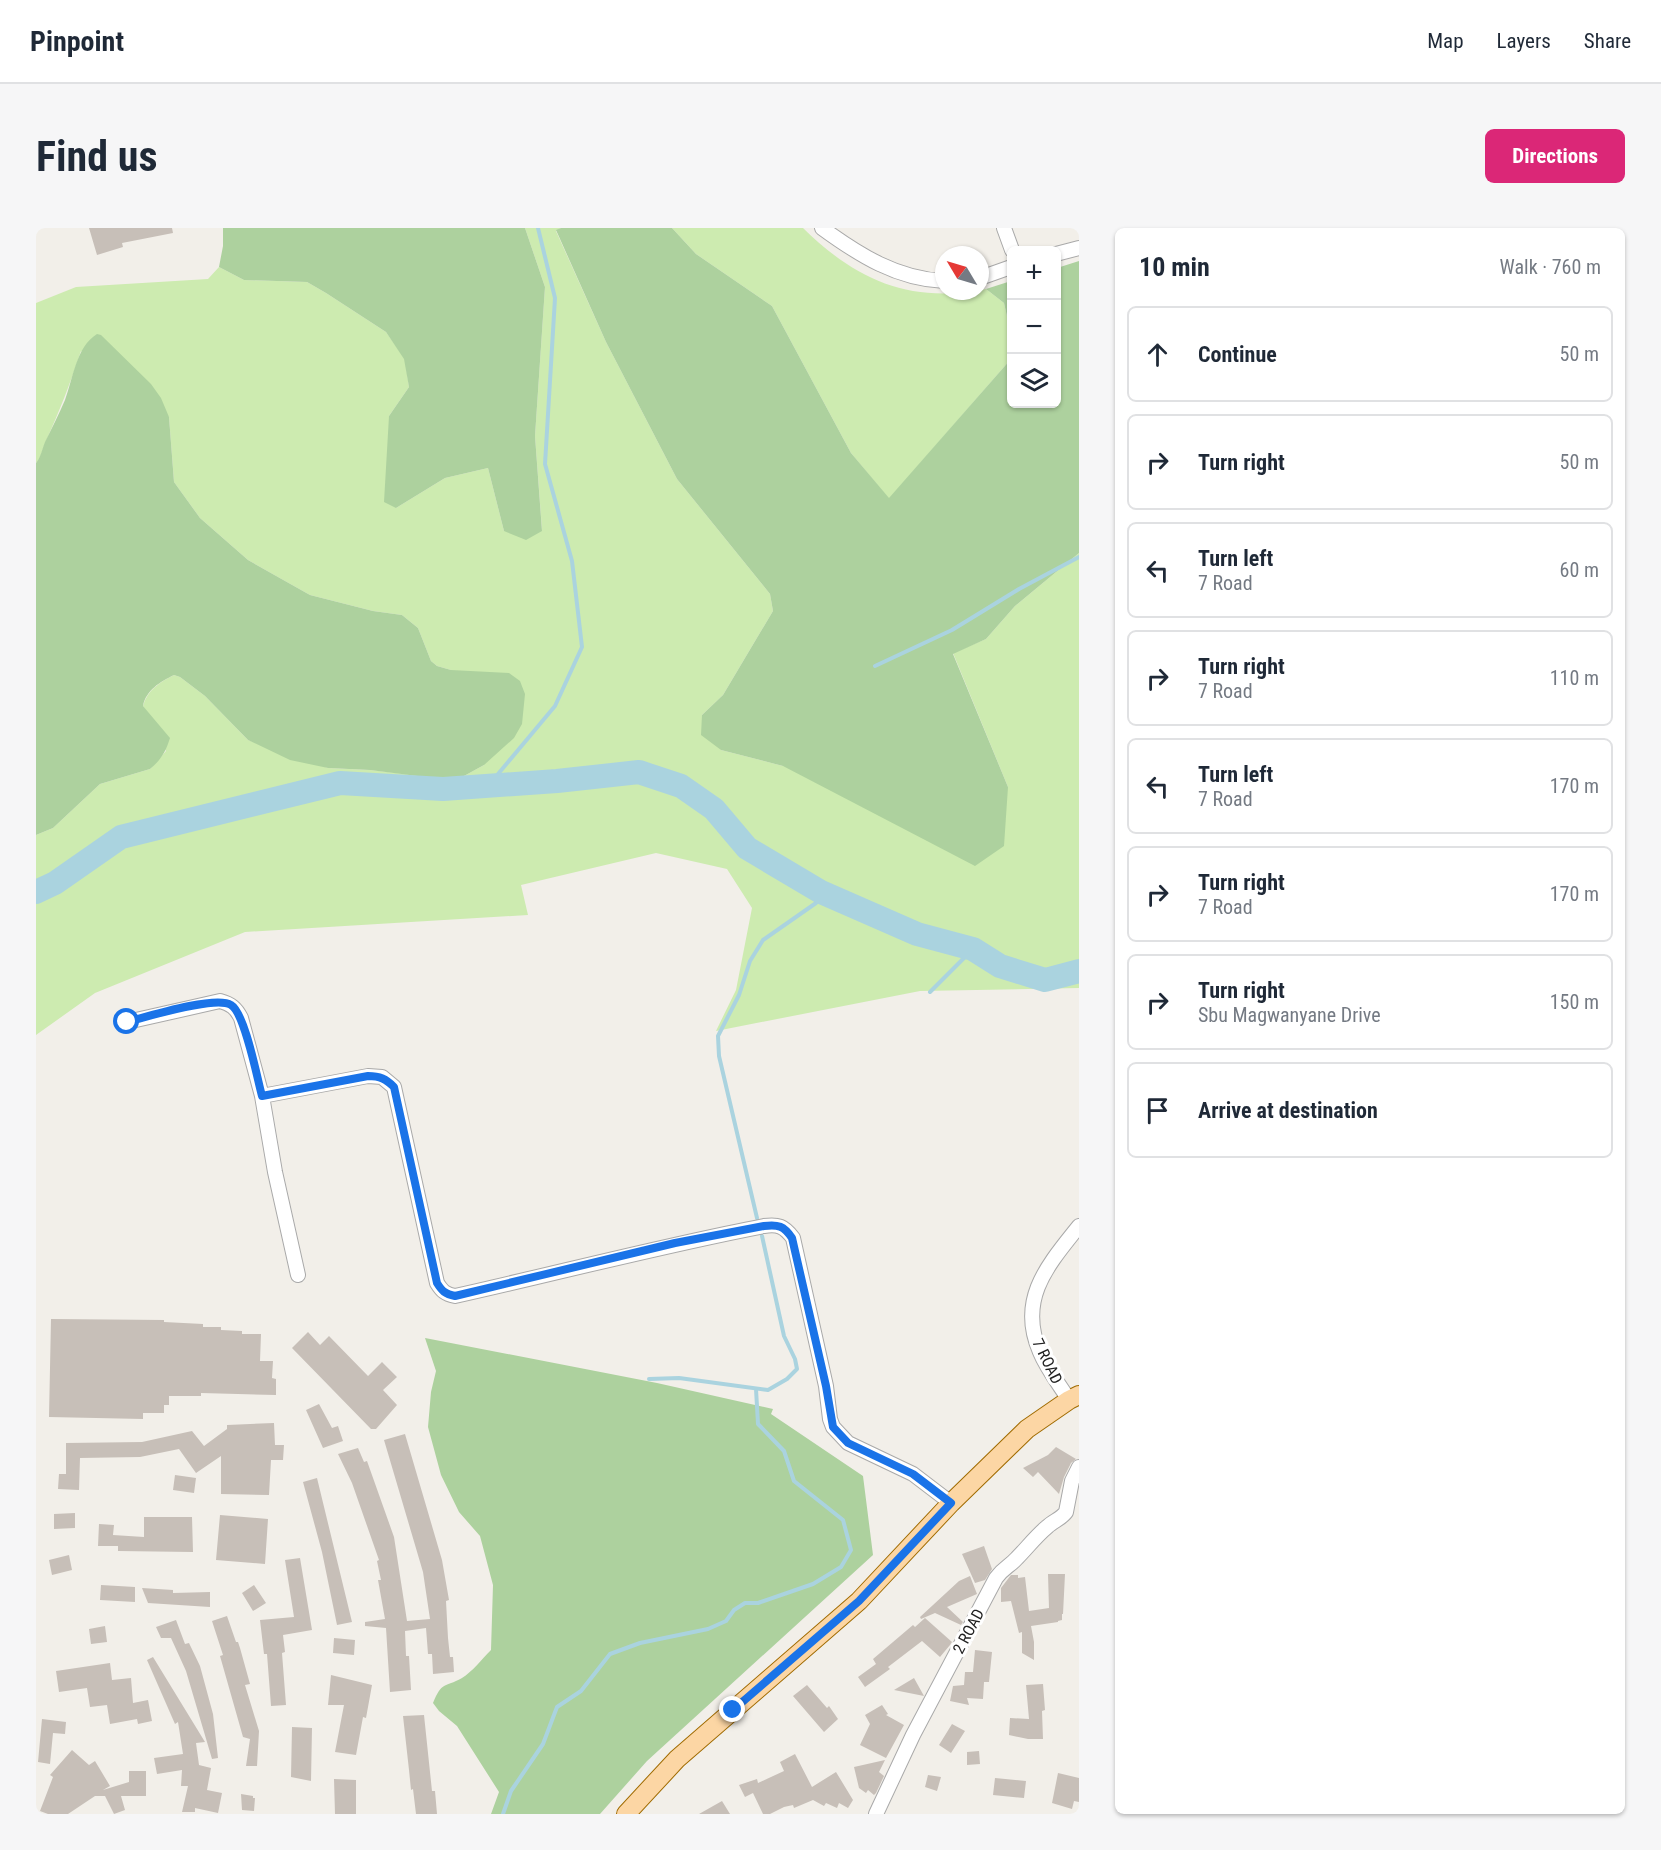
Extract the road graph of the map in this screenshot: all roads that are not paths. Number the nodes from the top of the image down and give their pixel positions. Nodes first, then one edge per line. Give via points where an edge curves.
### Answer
1 (822, 228) edge
2 (1004, 228) edge
3 (1011, 246) edge
4 (1079, 248) edge
5 (1061, 253) edge
6 (1007, 268) edge
7 (989, 275) edge
8 (935, 280) edge
9 (127, 1022) dead end
10 (262, 1096) junction
11 (1079, 1226) edge
12 (298, 1275) dead end
13 (1074, 1398) edge
14 (1079, 1467) edge
15 (951, 1503) junction
16 (626, 1814) edge
17 (876, 1814) edge

1 - 8 street via 874,262
2 - 3 street
4 - 5 street
6 - 7 street
9 - 10 street via 220,1001 231,1004 242,1018
10 - 12 street
10 - 15 street via 368,1076 382,1077 394,1087 437,1283 442,1292 455,1296 675,1243 782,1226 792,1238 833,1427 848,1443 913,1474
11 - 13 street, 7 ROAD via 1045,1271 1033,1303 1032,1326 1039,1350
13 - 15 main road via 1027,1429
14 - 17 street, 2 ROAD via 1064,1516 1042,1531 996,1578
15 - 16 main road via 859,1601 677,1759

